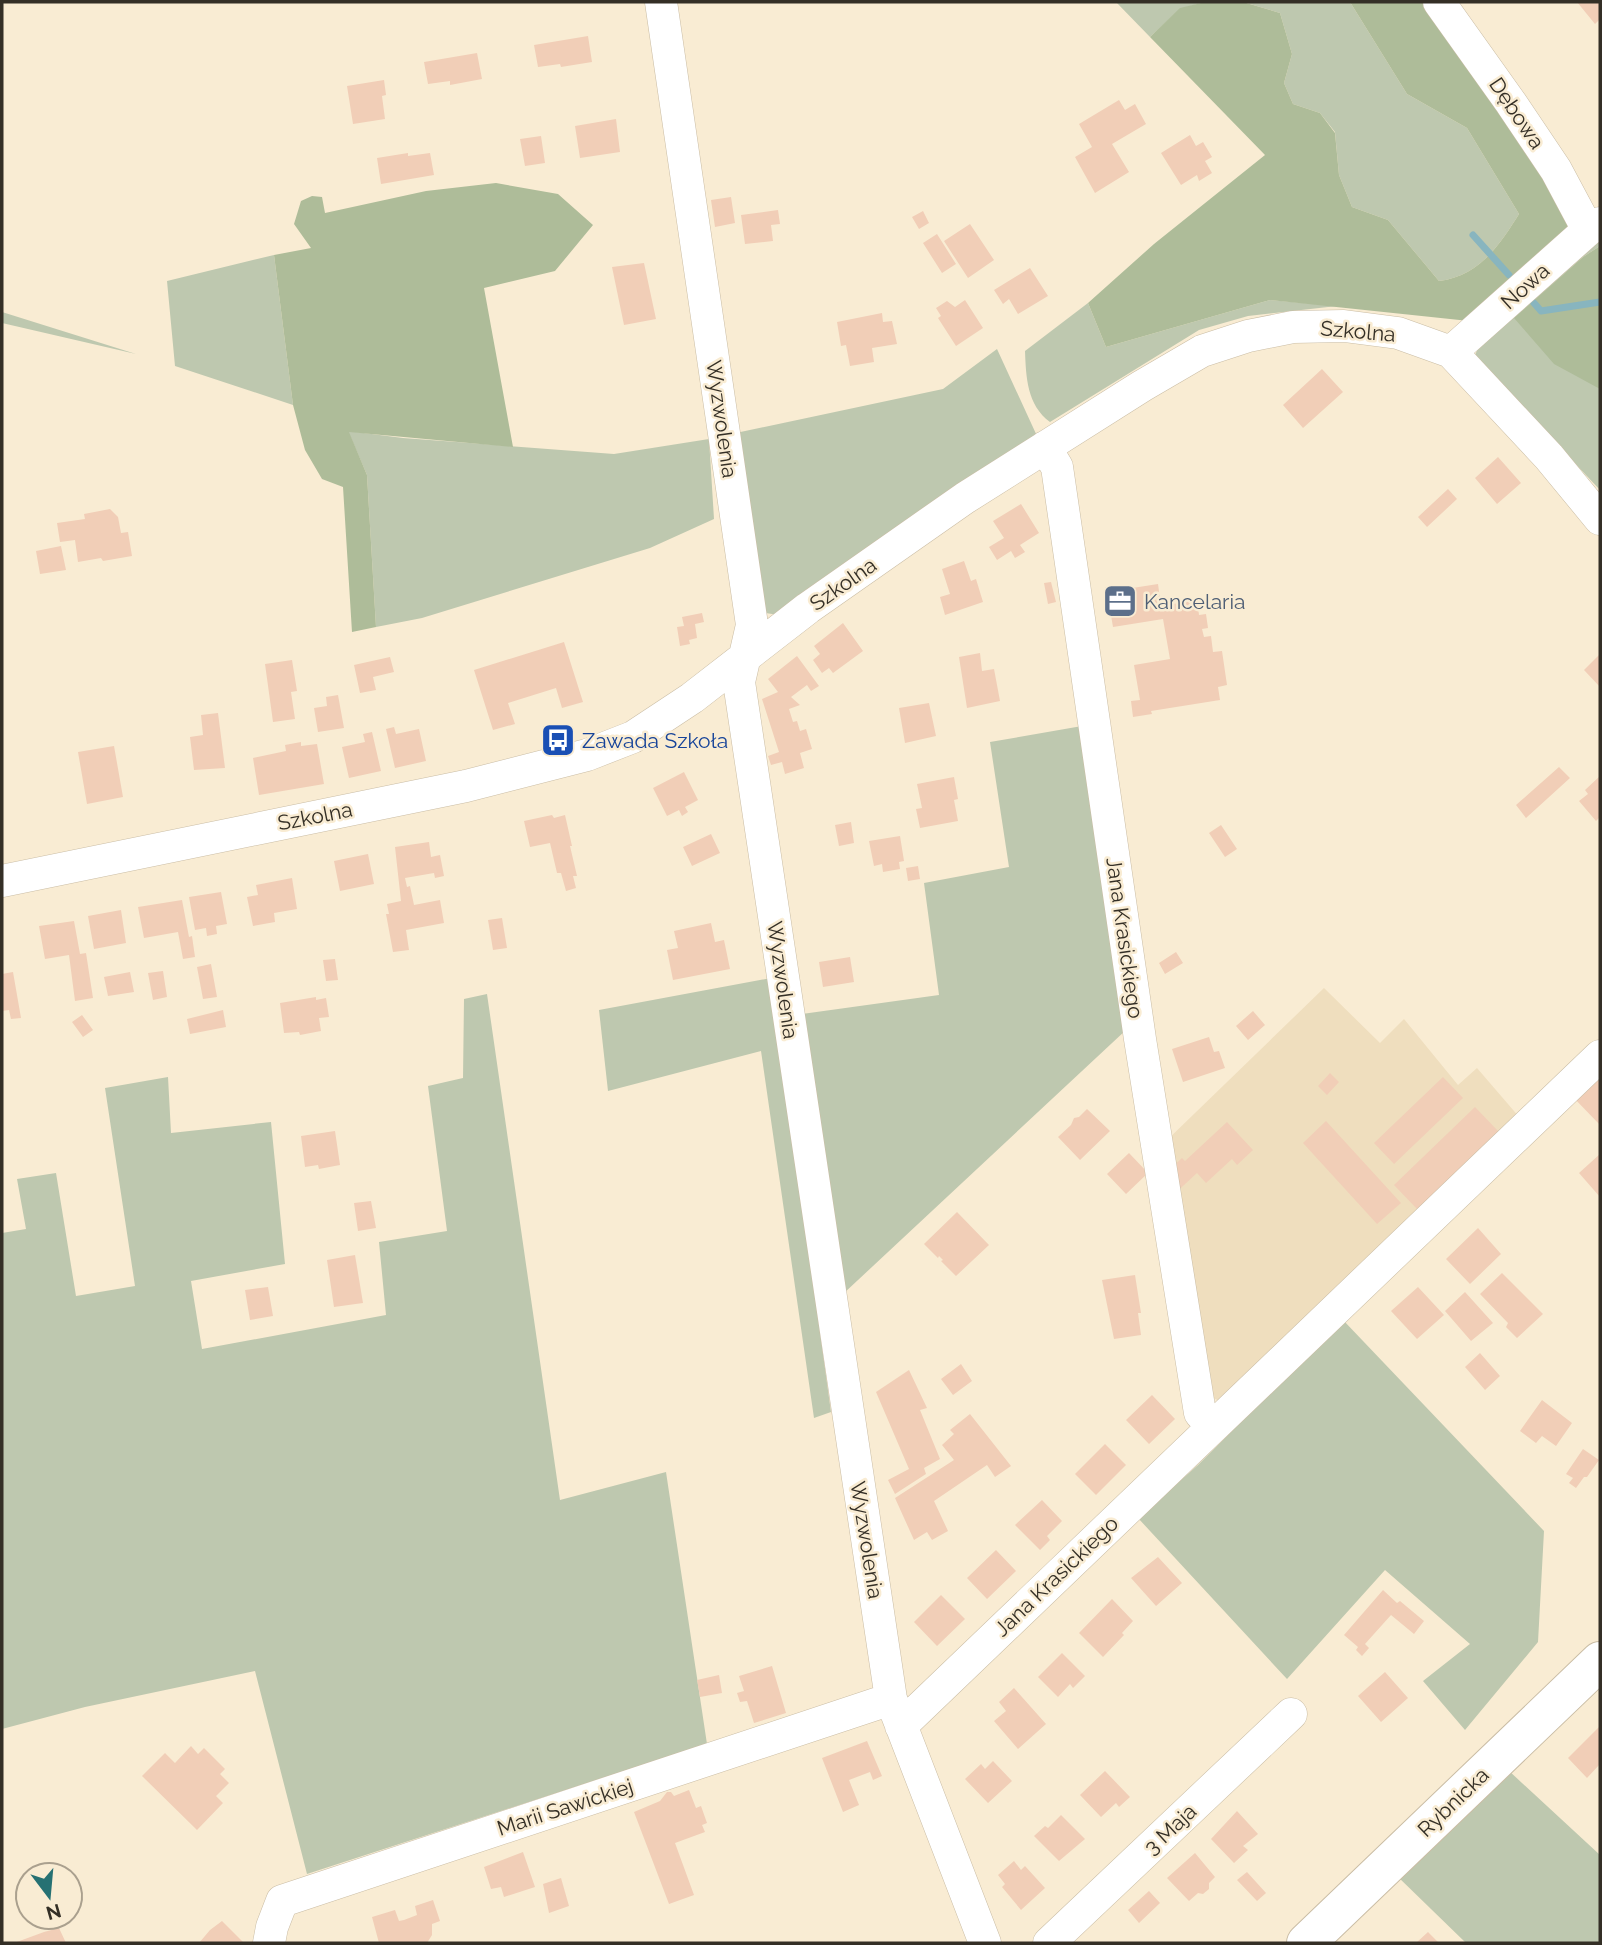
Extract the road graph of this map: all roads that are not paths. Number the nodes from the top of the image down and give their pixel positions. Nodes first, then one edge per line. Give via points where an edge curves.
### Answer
1 (661, 2) edge
2 (1438, 2) edge
3 (1594, 226) edge
4 (1451, 352) junction
5 (1045, 447) junction
6 (1600, 519) edge
7 (745, 656) junction
8 (2, 881) edge
9 (1600, 1056) edge
10 (1212, 1426) junction
11 (1600, 1661) edge
12 (896, 1712) junction
13 (1291, 1714) dead end
14 (269, 1943) edge
15 (985, 1943) edge
16 (1049, 1943) edge
17 (1306, 1943) edge

1 - 7 street, Wyzwolenia via 752,625
2 - 3 street, Dębowa
3 - 4 street, Nowa
4 - 5 street, Szkolna via 1398,333 1344,326 1293,327 1248,336 1202,351
4 - 6 street, Szkolna
5 - 7 street, Szkolna via 807,608
5 - 10 street, Jana Krasickiego via 1057,467 1140,1040 1200,1413
7 - 8 street, Szkolna via 633,737 587,755 466,786
7 - 12 street, Wyzwolenia via 739,682
9 - 10 street, Jana Krasickiego
10 - 12 street, Jana Krasickiego
11 - 17 main road, Rybnicka
12 - 14 street, Marii Sawickiej via 282,1901
12 - 15 street, Wyzwolenia
13 - 16 street, 3 Maja

